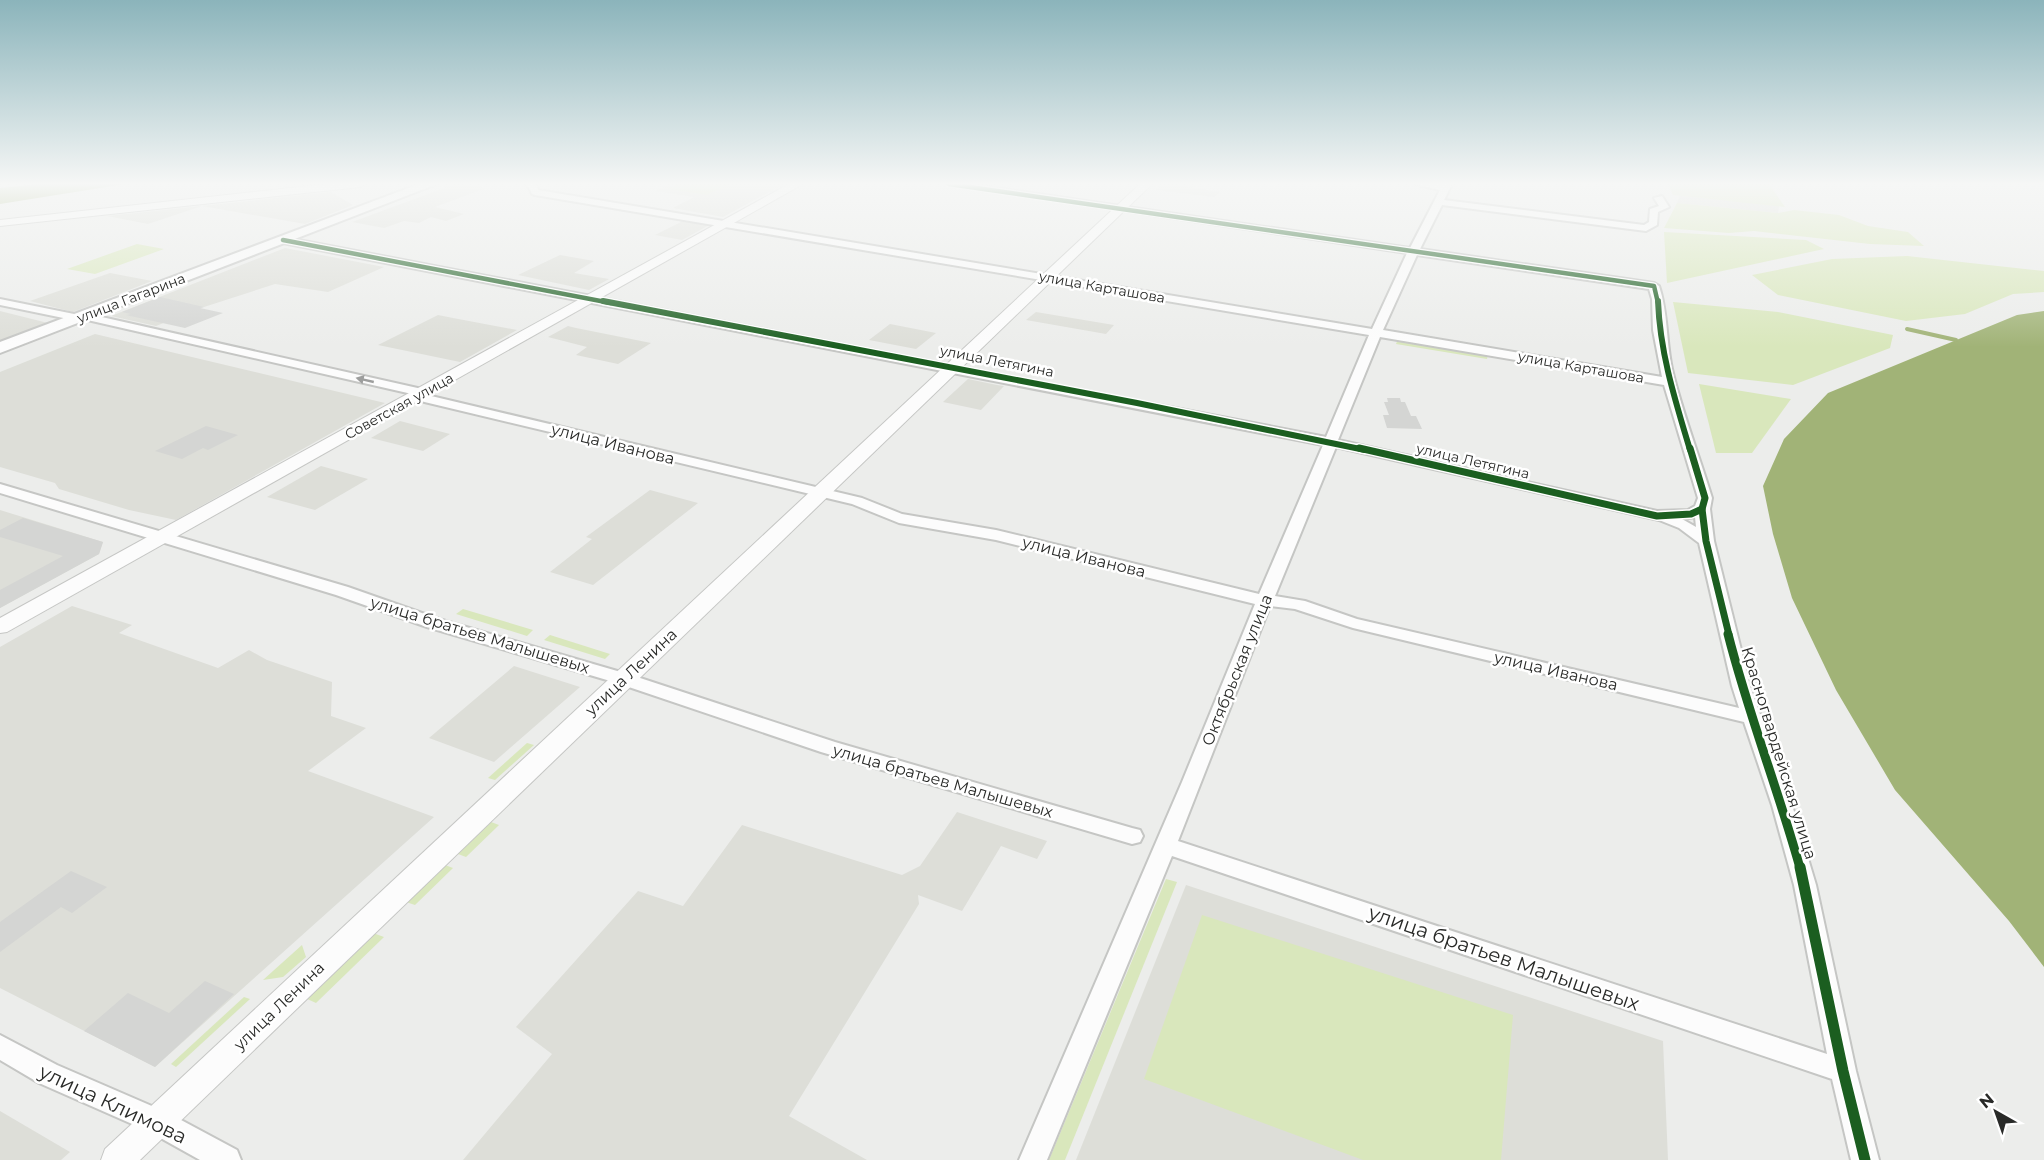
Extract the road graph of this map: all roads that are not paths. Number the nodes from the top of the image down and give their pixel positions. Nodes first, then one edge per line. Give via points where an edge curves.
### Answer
1 (288, 238) edge
2 (700, 238) edge
3 (816, 238) edge
4 (1091, 238) edge
5 (1317, 238) edge
6 (1420, 238) edge
7 (283, 240) junction
8 (1413, 252) junction
9 (1049, 278) junction
10 (592, 299) junction
11 (0, 302) edge
12 (78, 318) junction
13 (1375, 332) junction
14 (0, 348) edge
15 (956, 367) junction
16 (1669, 382) junction
17 (415, 397) junction
18 (1330, 442) junction
19 (0, 488) edge
20 (822, 493) junction
21 (1702, 508) junction
22 (1657, 516) junction
23 (161, 537) junction
24 (1706, 541) junction
25 (1265, 601) junction
26 (0, 627) edge
27 (624, 679) junction
28 (1753, 718) junction
29 (1132, 836) dead end
30 (1166, 845) junction
31 (0, 1047) edge
32 (1843, 1071) junction
33 (158, 1122) junction
34 (117, 1160) edge
35 (227, 1160) edge
36 (1033, 1160) edge
37 (1865, 1160) edge

1 - 7 main road, улица Гагарина
2 - 10 street, Советская улица
3 - 9 street, улица Карташова
4 - 9 street, улица Ленина
5 - 8 street
6 - 8 street, Октябрьская улица
7 - 10 street, улица Летягина
7 - 12 main road, улица Гагарина
8 - 13 street, Октябрьская улица
8 - 16 street, Красногвардейская улица via 1654,286
9 - 13 street, улица Карташова
9 - 15 street, улица Ленина
10 - 15 street, улица Летягина
10 - 17 street, Советская улица
11 - 12 street, улица Иванова
12 - 14 main road, улица Гагарина
12 - 17 street, улица Иванова
13 - 16 street, улица Карташова
13 - 18 street, Октябрьская улица
15 - 18 street, улица Летягина
15 - 20 street, улица Ленина
16 - 21 street, Красногвардейская улица via 1705,498
17 - 20 street, улица Иванова via 568,430
17 - 23 street, Советская улица
18 - 22 street, улица Летягина
18 - 25 street, Октябрьская улица
19 - 23 street, улица братьев Малышевых
20 - 25 street, улица Иванова via 857,501 899,518 949,525
20 - 27 street, улица Ленина
21 - 22 street, улица Летягина via 1691,514
21 - 24 street, Красногвардейская улица
22 - 24 street, улица Летягина via 1684,525
23 - 26 street, Советская улица
23 - 27 street, улица братьев Малышевых
24 - 28 street, Красногвардейская улица via 1741,686
25 - 28 street, улица Иванова via 1296,604 1353,623
25 - 30 street, Октябрьская улица
27 - 29 street, улица братьев Малышевых via 828,747
27 - 33 street, улица Ленина
28 - 32 street, Красногвардейская улица via 1805,885
30 - 32 street, улица братьев Малышевых
30 - 36 street, Октябрьская улица
31 - 33 street, улица Климова via 48,1074
32 - 37 street, Красногвардейская улица
33 - 34 street, улица Ленина
33 - 35 street, улица Климова

